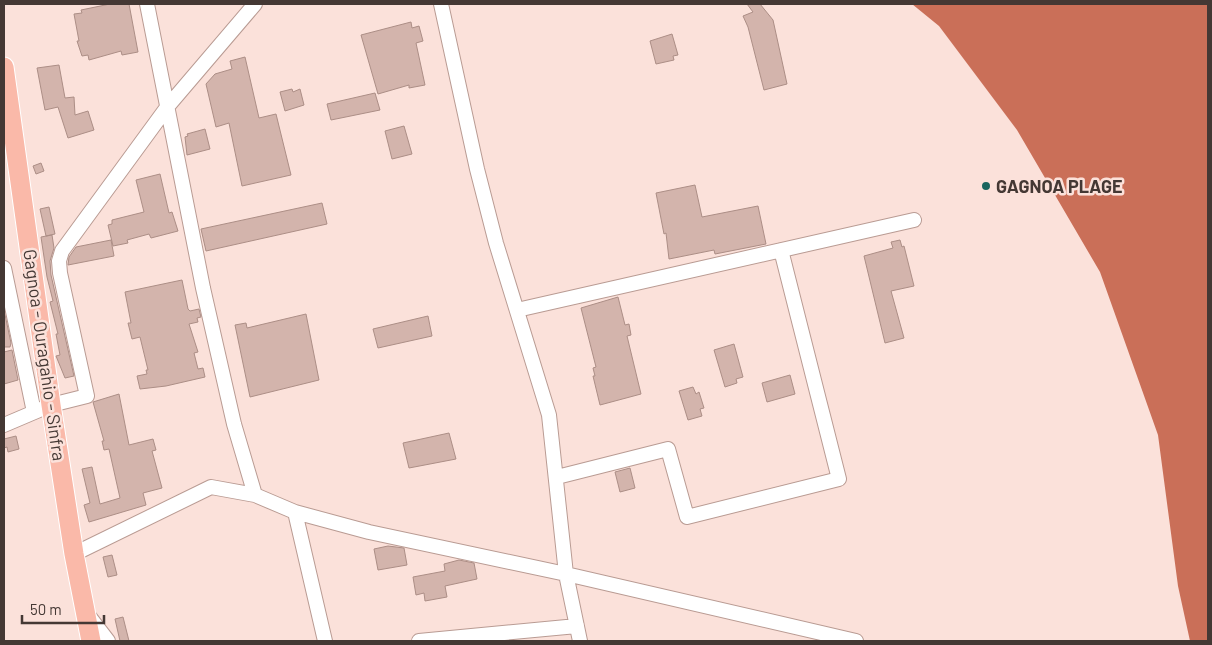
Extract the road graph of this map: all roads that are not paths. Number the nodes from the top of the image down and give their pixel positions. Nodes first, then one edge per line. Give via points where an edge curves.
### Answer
1 (147, 4) edge
2 (255, 4) edge
3 (441, 4) edge
4 (4, 67) edge
5 (168, 106) junction
6 (914, 220) dead end
7 (781, 250) junction
8 (4, 268) edge
9 (5, 288) edge
10 (518, 310) junction
11 (42, 409) junction
12 (4, 425) edge
13 (557, 477) junction
14 (255, 495) junction
15 (296, 512) junction
16 (74, 554) junction
17 (566, 574) junction
18 (86, 612) junction
19 (577, 626) junction
20 (91, 641) edge
21 (108, 641) edge
22 (325, 641) edge
23 (419, 641) edge
24 (580, 641) edge
25 (856, 641) edge

1 - 5 street
2 - 5 street
3 - 10 street via 477,169
4 - 11 main road, Gagnoa - Ouragahio - Sinfra
5 - 11 street via 62,251 60,272 87,396
5 - 14 street via 203,288 232,414
6 - 7 street
7 - 10 street
7 - 13 street via 839,479 687,517 668,449
8 - 9 street
9 - 11 street
10 - 13 street via 549,415
11 - 12 street
11 - 16 main road, Gagnoa - Ouragahio - Sinfra
13 - 17 street
14 - 15 street
14 - 16 street via 211,487
15 - 17 street via 369,532
15 - 22 street
16 - 18 main road, Gagnoa - Ouragahio - Sinfra
17 - 19 street
17 - 25 street
18 - 20 main road, Gagnoa - Ouragahio - Sinfra
18 - 21 street
19 - 23 street
19 - 24 street

